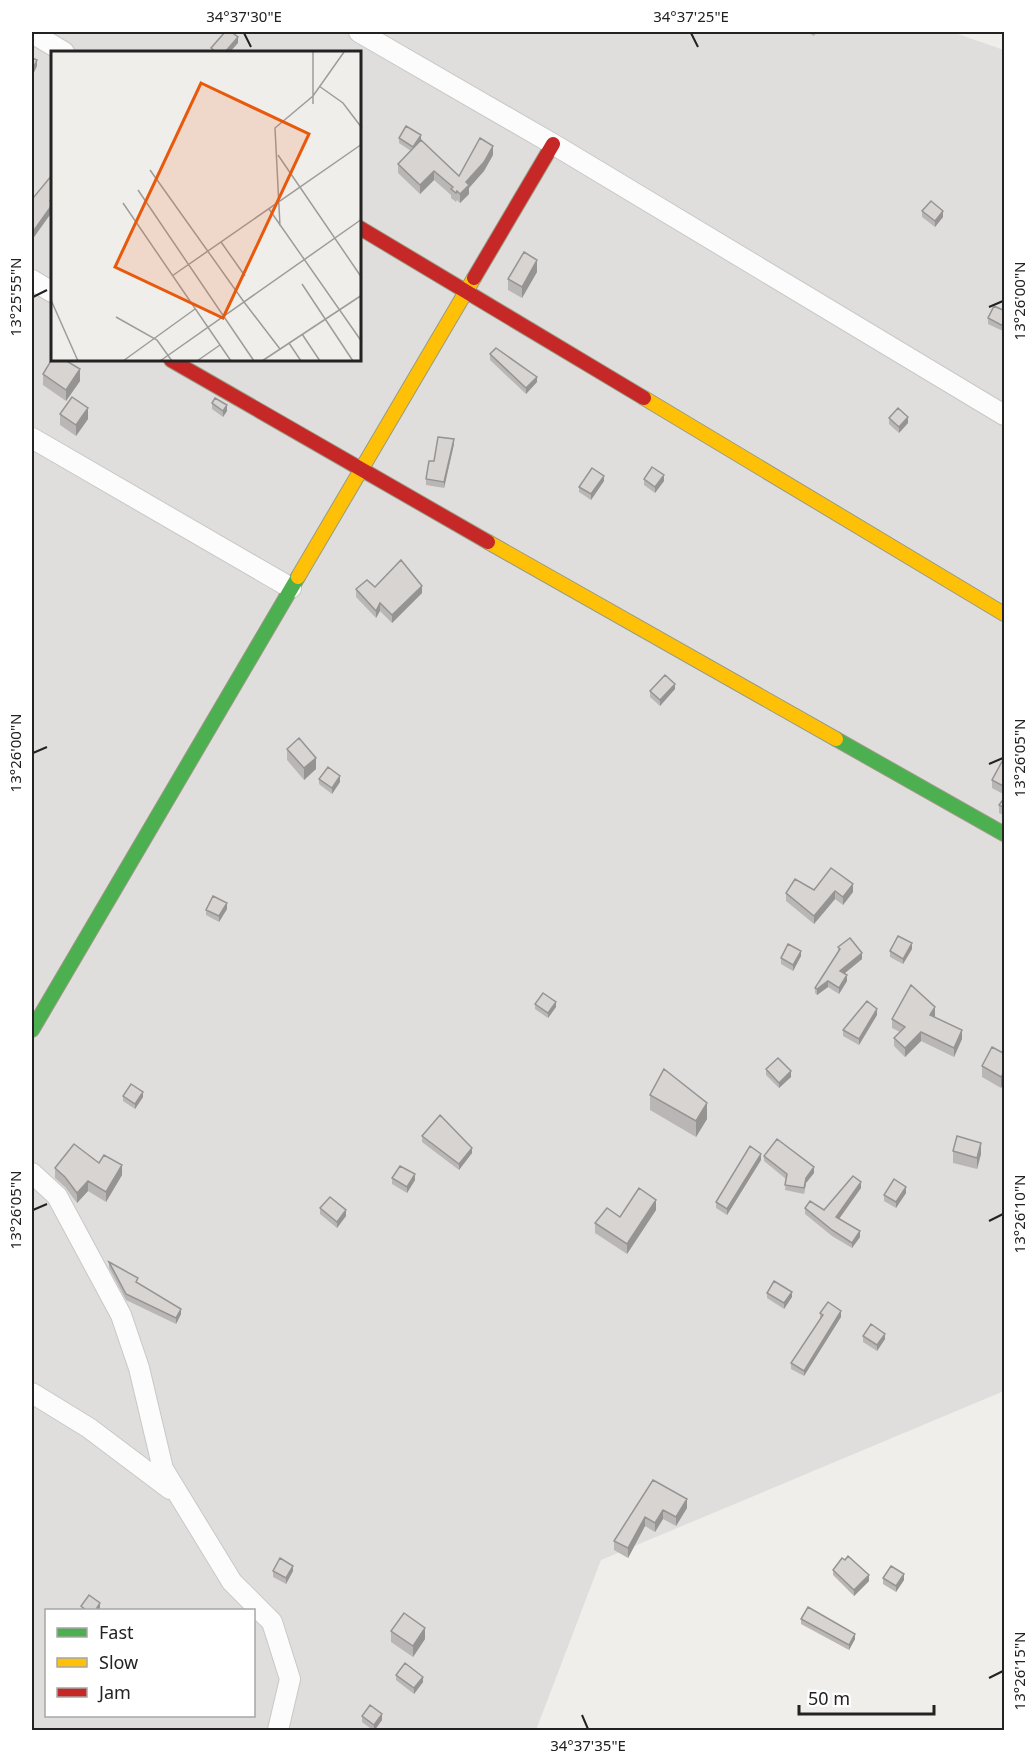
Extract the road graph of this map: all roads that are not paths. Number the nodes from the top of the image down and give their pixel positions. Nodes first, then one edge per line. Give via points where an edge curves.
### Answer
1 (359, 32) edge
2 (32, 33) edge
3 (62, 51) edge
4 (553, 144) junction
5 (362, 229) edge
6 (32, 280) edge
7 (466, 290) junction
8 (51, 291) edge
9 (174, 362) edge
10 (1005, 415) edge
11 (32, 438) edge
12 (361, 470) junction
13 (291, 588) junction
14 (1005, 614) edge
15 (1005, 834) edge
16 (33, 1024) edge
17 (32, 1173) edge
18 (32, 1393) edge
19 (179, 1496) junction
20 (278, 1731) edge

1 - 4 street
2 - 3 street
4 - 7 street
4 - 10 street
5 - 7 street
6 - 8 street
7 - 12 street
7 - 14 street
9 - 12 street
11 - 13 street
12 - 13 street
12 - 15 street
13 - 16 street
17 - 19 street via 57,1196 121,1315 139,1368 163,1469
18 - 19 street via 89,1428
19 - 20 street via 232,1582 272,1622 290,1679

